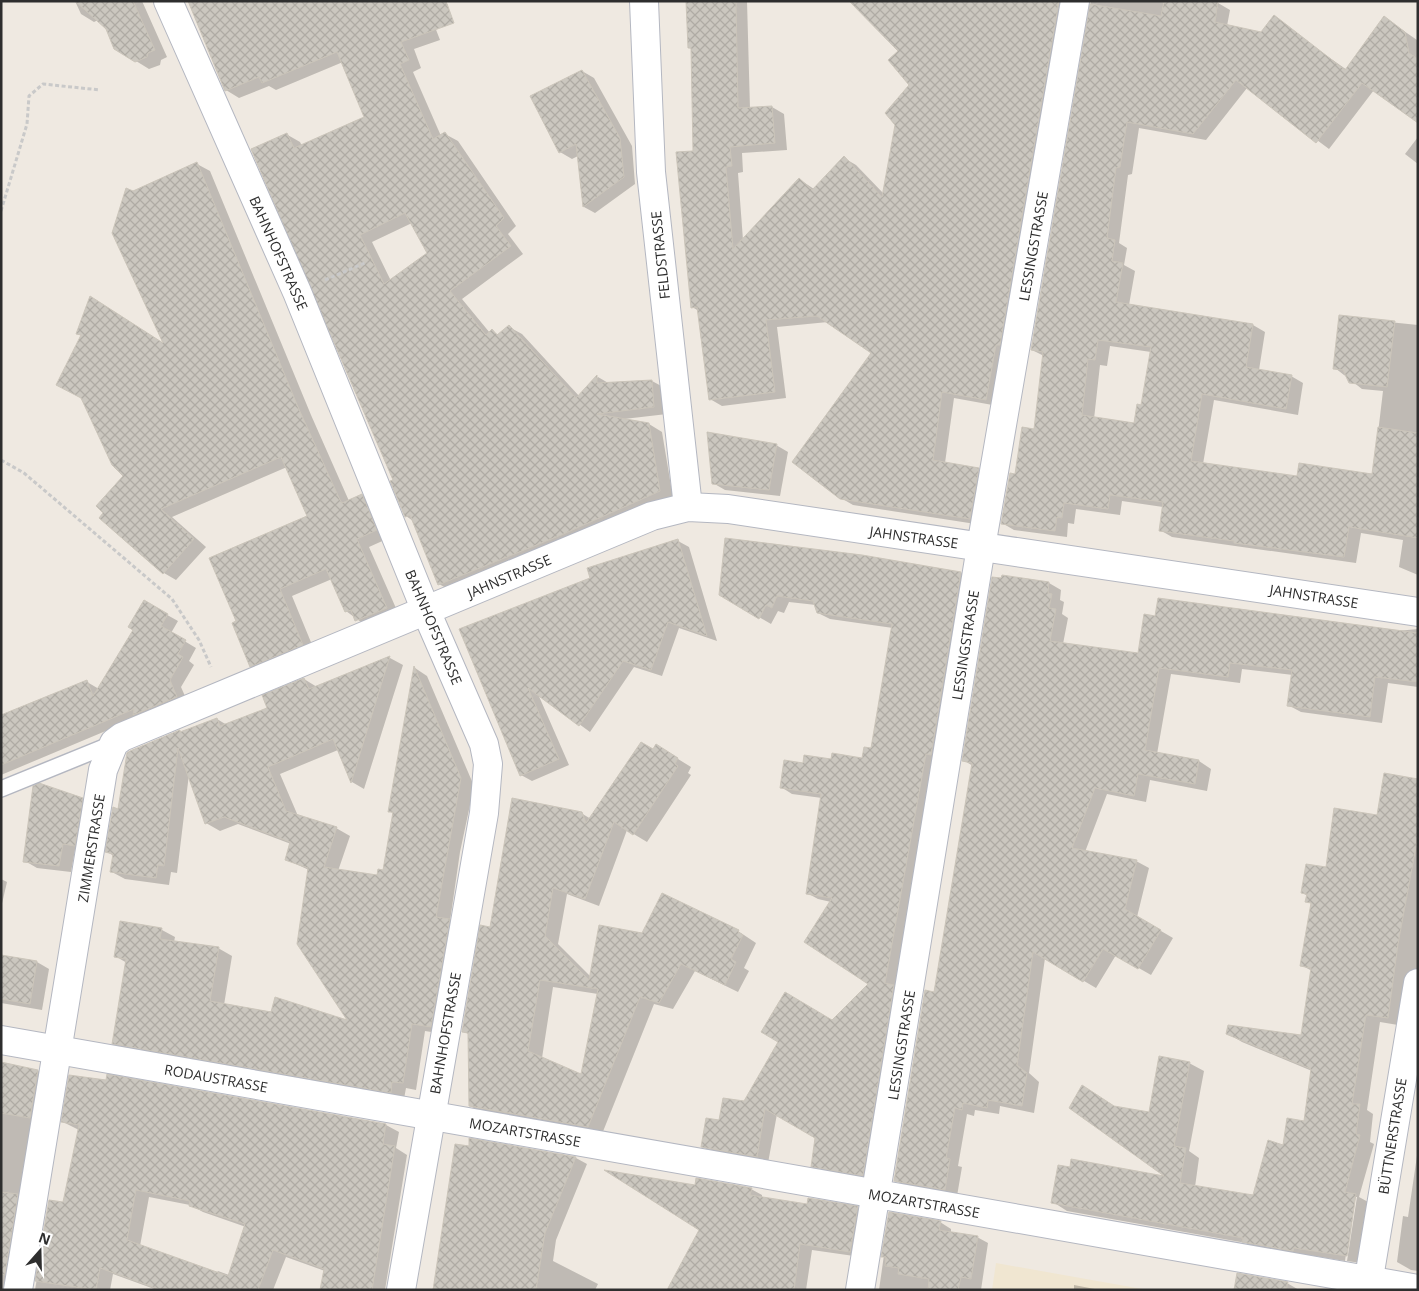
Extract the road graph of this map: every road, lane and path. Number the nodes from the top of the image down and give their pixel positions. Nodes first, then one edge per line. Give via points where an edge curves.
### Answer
1 (168, 1) edge
2 (644, 1) edge
3 (1075, 1) edge
4 (100, 90) dead end
5 (1, 211) edge
6 (367, 262) dead end
7 (297, 292) junction
8 (1, 460) edge
9 (688, 507) junction
10 (981, 546) junction
11 (426, 611) junction
12 (1418, 612) edge
13 (224, 695) junction
14 (114, 743) junction
15 (1, 789) edge
16 (1418, 983) edge
17 (1, 1040) edge
18 (58, 1050) junction
19 (431, 1115) junction
20 (876, 1194) junction
21 (1368, 1285) edge
22 (1418, 1289) edge
23 (18, 1290) edge
24 (401, 1290) edge
25 (860, 1290) edge

1 - 7 street, BAHNHOFSTRASSE
2 - 9 street, FELDSTRASSE via 652,172
3 - 10 street, LESSINGSTRASSE
4 - 5 path via 43,84 29,96 26,124
6 - 7 path
7 - 11 street, BAHNHOFSTRASSE
8 - 13 path via 24,473 172,599 199,640
9 - 10 street, JAHNSTRASSE via 728,509
9 - 11 street, JAHNSTRASSE via 652,516
10 - 12 street, JAHNSTRASSE
10 - 20 street, LESSINGSTRASSE
11 - 13 street
11 - 19 street, BAHNHOFSTRASSE via 484,744 488,764 484,813
13 - 14 street
14 - 15 lane
14 - 18 street, ZIMMERSTRASSE via 103,770
16 - 21 street, BÜTTNERSTRASSE
17 - 18 street, RODAUSTRASSE
18 - 19 street, RODAUSTRASSE
18 - 23 street, ZIMMERSTRASSE
19 - 20 street, MOZARTSTRASSE
19 - 24 street, BAHNHOFSTRASSE
20 - 21 street, MOZARTSTRASSE
20 - 25 street, LESSINGSTRASSE
21 - 22 street, MOZARTSTRASSE

